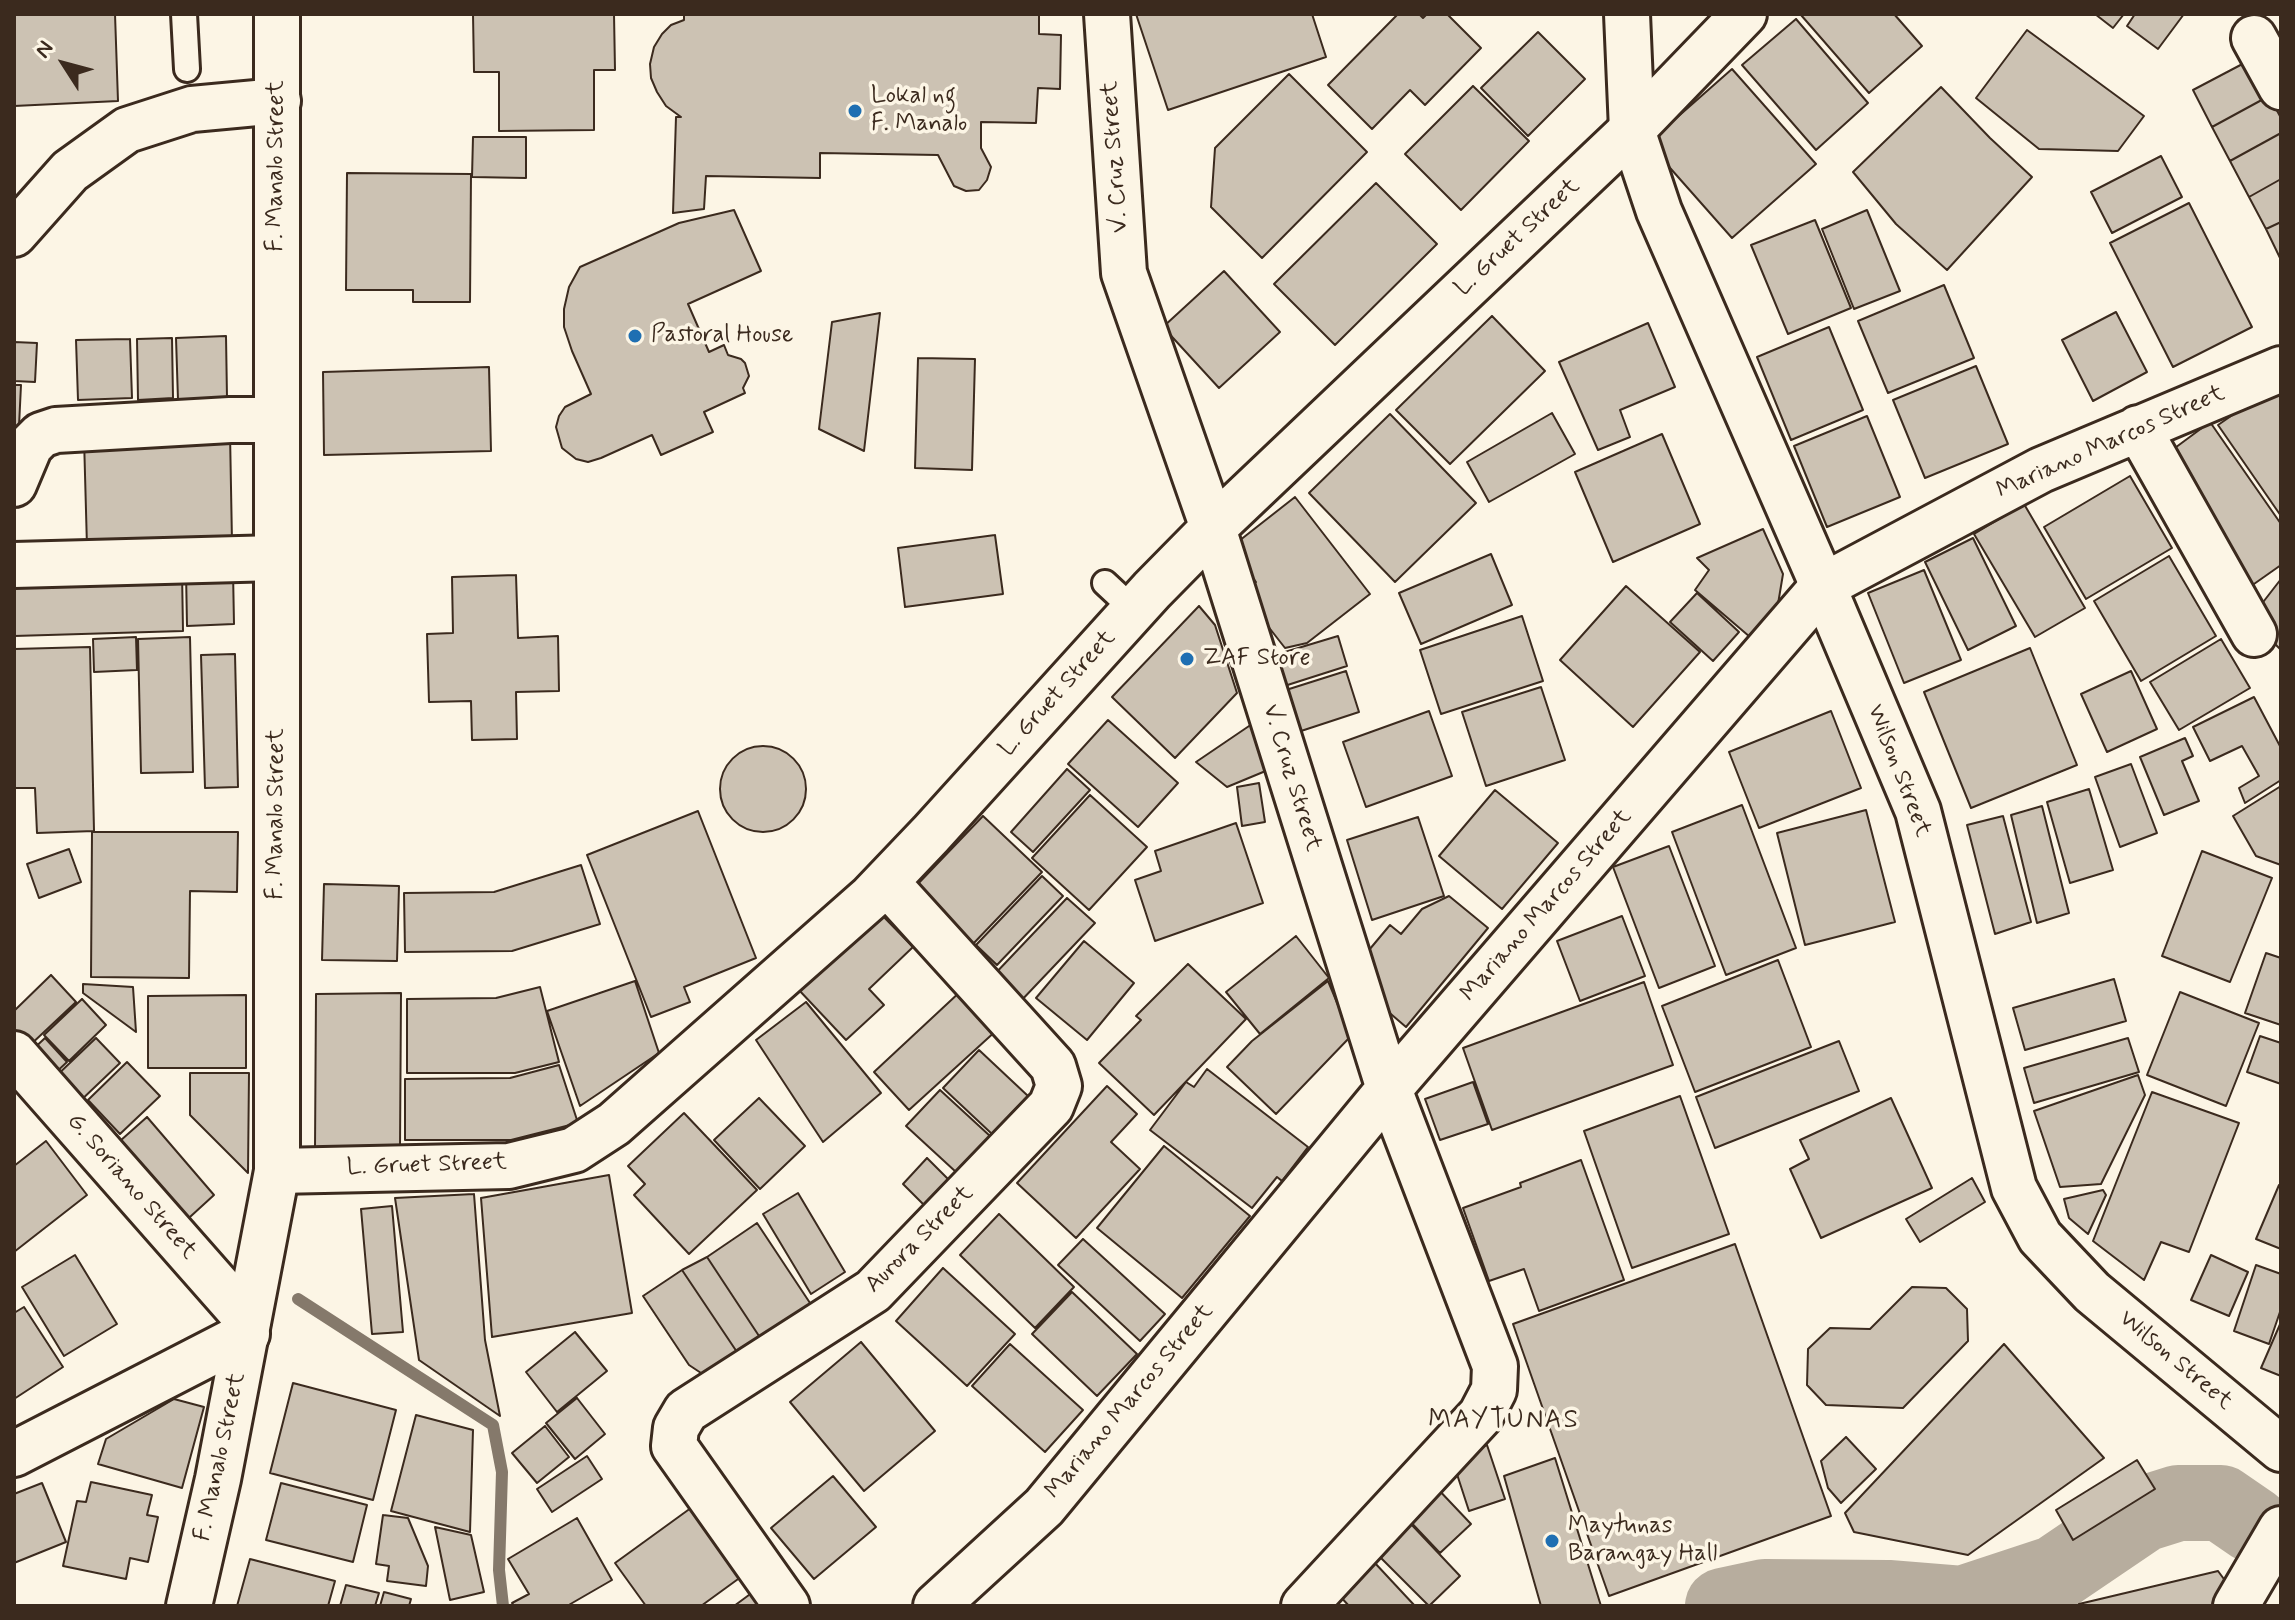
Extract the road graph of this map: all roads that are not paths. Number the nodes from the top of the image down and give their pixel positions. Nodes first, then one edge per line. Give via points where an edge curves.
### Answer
1 (184, 14) edge
2 (277, 14) edge
3 (1107, 14) edge
4 (1627, 14) edge
5 (1744, 14) edge
6 (2254, 38) dead end
7 (187, 69) dead end
8 (2281, 87) edge
9 (278, 101) junction
10 (1632, 130) junction
11 (14, 234) edge
12 (2281, 369) edge
13 (277, 420) junction
14 (2138, 428) junction
15 (14, 484) edge
16 (1213, 528) junction
17 (277, 558) junction
18 (14, 565) edge
19 (1823, 586) junction
20 (2254, 634) dead end
21 (886, 882) junction
22 (14, 1054) edge
23 (1389, 1089) junction
24 (277, 1171) junction
25 (247, 1327) junction
26 (2281, 1449) edge
27 (14, 1454) edge
28 (2281, 1529) edge
29 (2246, 1589) edge
30 (189, 1606) edge
31 (787, 1606) edge
32 (936, 1606) edge
33 (1304, 1606) edge

1 - 7 lane
2 - 9 street, F. Manalo Street
3 - 16 street, V. Cruz Street via 1124,273
4 - 10 street, Wilson Street
5 - 10 street, L. Gruet Street
6 - 8 street
9 - 11 street via 192,109 127,130 70,171
9 - 13 street, F. Manalo Street
10 - 16 street, L. Gruet Street
10 - 19 street, Wilson Street via 1659,211
12 - 14 street, Mariano Marcos Street
13 - 15 street via 56,430 30,446
13 - 17 street, F. Manalo Street
14 - 19 street, Mariano Marcos Street via 2041,470
14 - 20 street
16 - 21 street, L. Gruet Street via 1119,597
16 - 23 street, V. Cruz Street
17 - 18 street
17 - 24 street, F. Manalo Street
19 - 23 street, Mariano Marcos Street
19 - 26 street, Wilson Street via 1918,811 2014,1188 2040,1237 2092,1292
21 - 24 street, L. Gruet Street via 614,1124 574,1150 509,1166
21 - 31 street, Aurora Street via 1053,1066 1059,1086 1051,1106 873,1291 686,1411 676,1428 674,1446
22 - 25 street, G. Soriano Street
23 - 32 street, Mariano Marcos Street via 1044,1507
23 - 33 street, V. Cruz Street via 1495,1366 1494,1390 1481,1415
24 - 25 street, F. Manalo Street
25 - 27 street
25 - 30 street, F. Manalo Street
28 - 29 street

